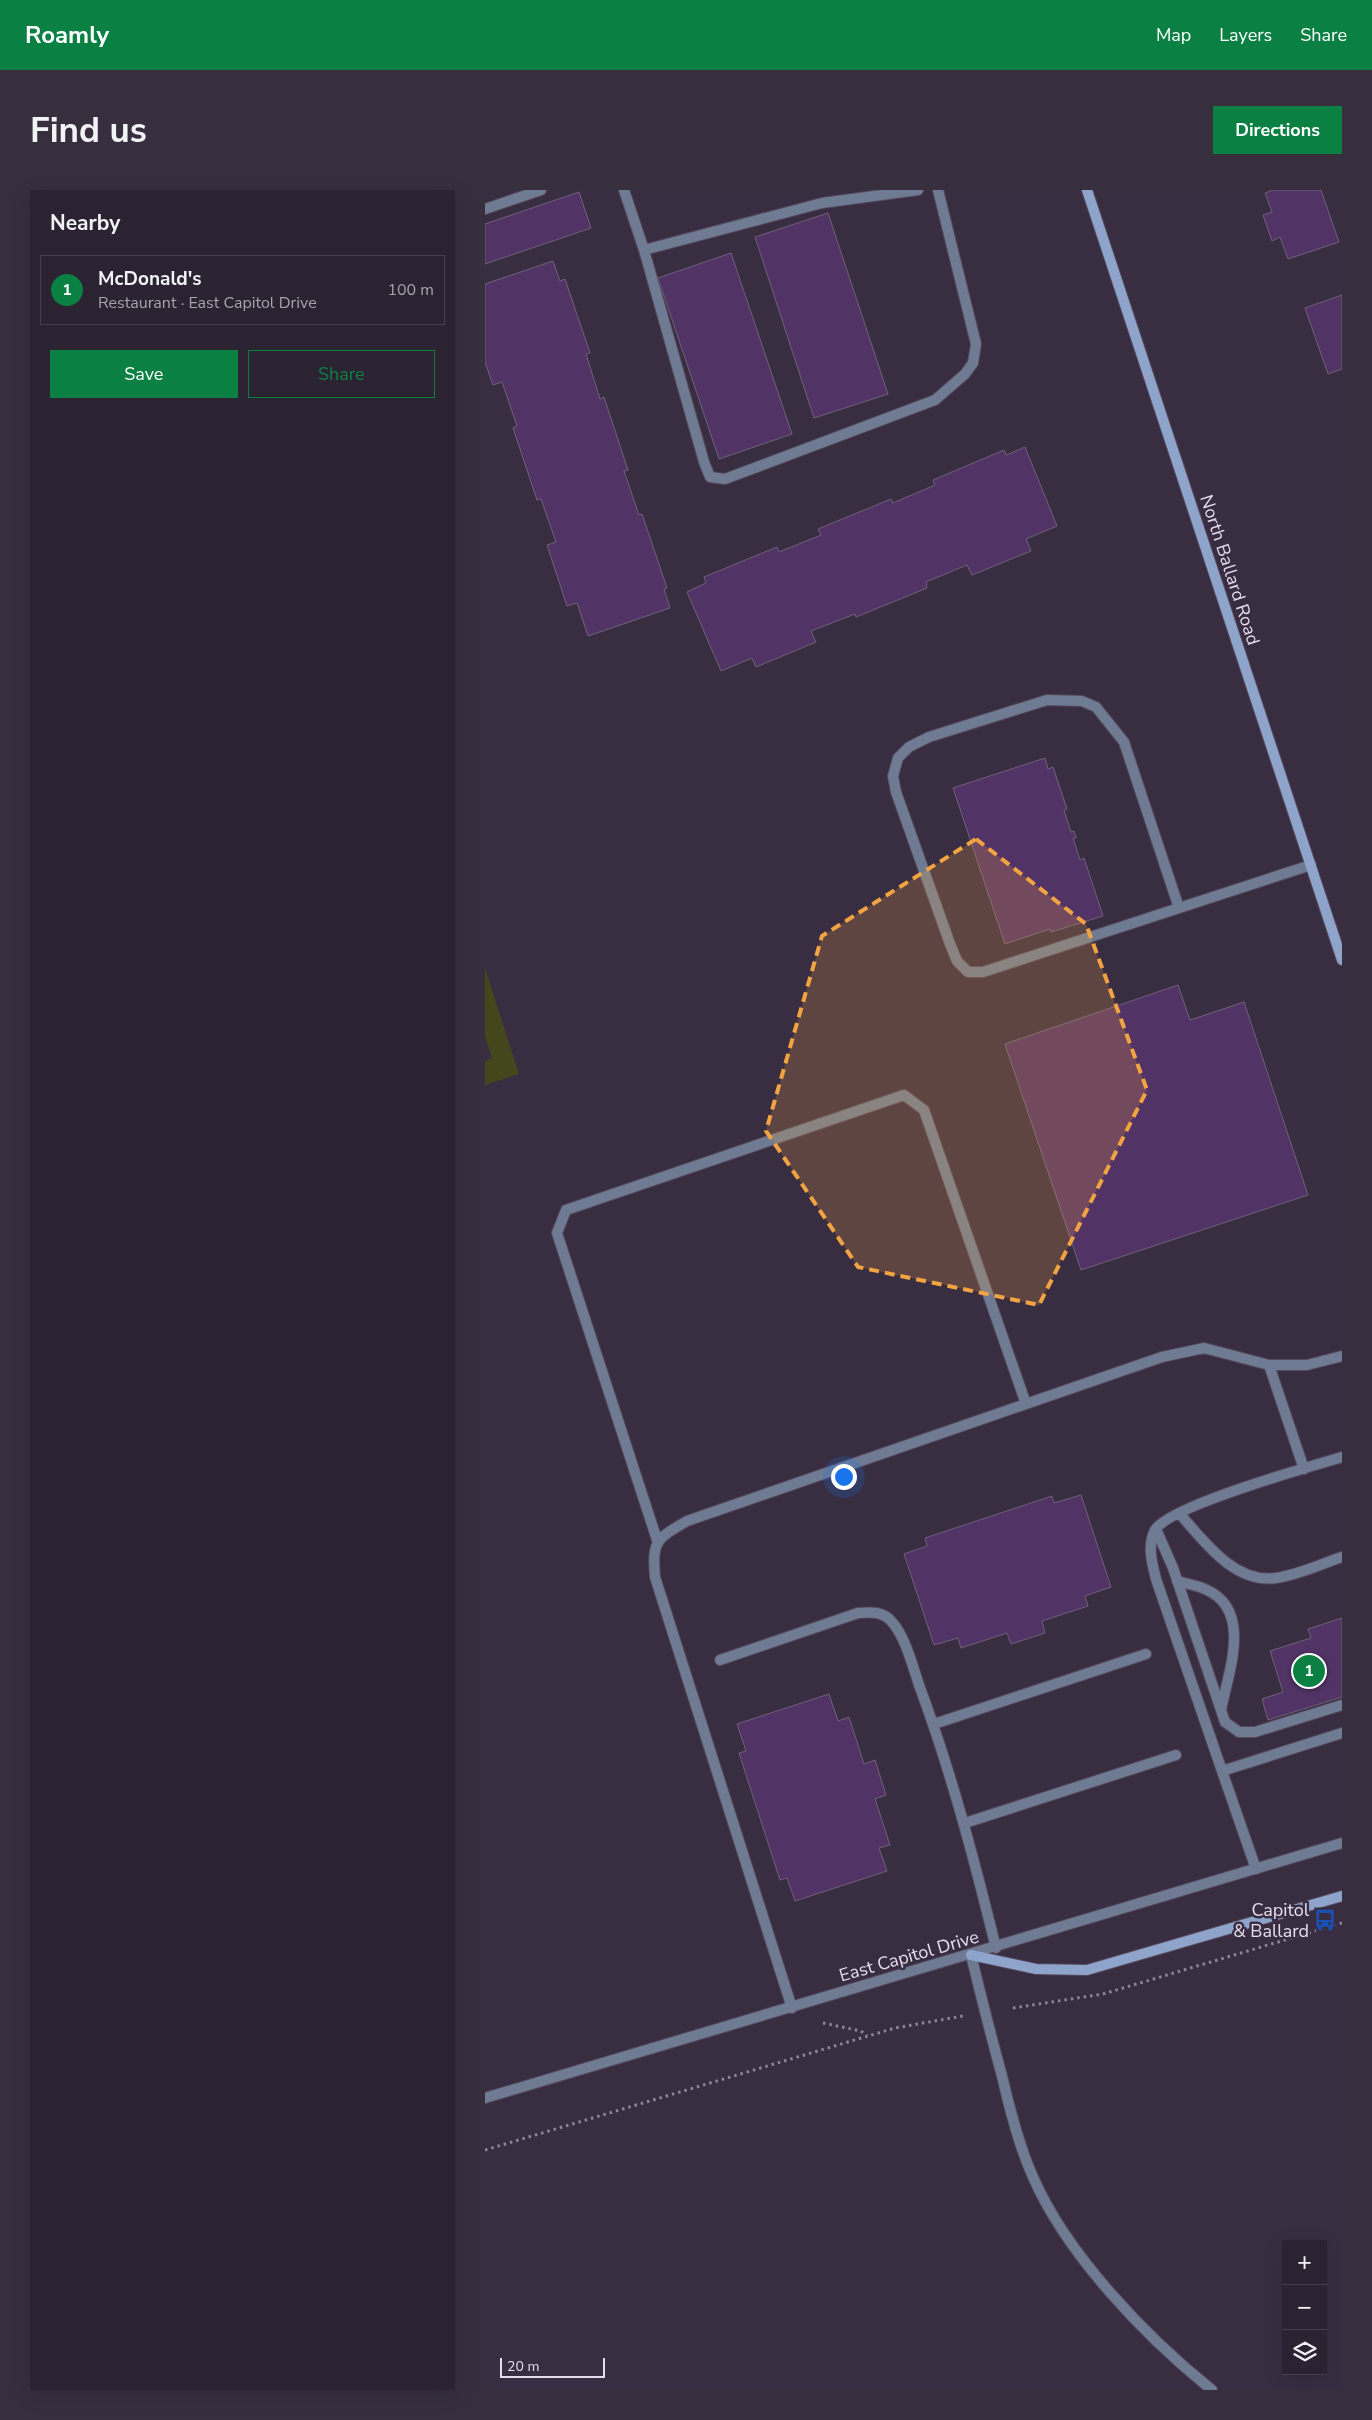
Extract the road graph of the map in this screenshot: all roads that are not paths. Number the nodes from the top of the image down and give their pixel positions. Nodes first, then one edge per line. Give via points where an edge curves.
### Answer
1 (541, 190) edge
2 (623, 190) edge
3 (918, 190) edge
4 (938, 190) edge
5 (1087, 190) edge
6 (485, 209) edge
7 (644, 250) junction
8 (1311, 865) junction
9 (1179, 908) junction
10 (1342, 960) edge
11 (1342, 1356) edge
12 (1269, 1365) junction
13 (1026, 1404) junction
14 (1342, 1457) edge
15 (1304, 1469) junction
16 (1179, 1513) junction
17 (1156, 1529) junction
18 (658, 1543) junction
19 (1342, 1557) edge
20 (1177, 1581) junction
21 (1146, 1654) dead end
22 (720, 1660) dead end
23 (1342, 1705) edge
24 (1221, 1711) junction
25 (934, 1724) junction
26 (1342, 1733) edge
27 (1177, 1755) dead end
28 (1222, 1771) junction
29 (965, 1823) junction
30 (1342, 1843) edge
31 (1256, 1869) junction
32 (1342, 1896) edge
33 (996, 1948) junction
34 (971, 1955) junction
35 (792, 2008) junction
36 (485, 2098) edge
37 (1212, 2390) edge

1 - 6 street
2 - 7 street
3 - 7 street via 822,203
4 - 7 street via 976,344 973,363 965,374 935,400 725,479 710,477 704,462
5 - 8 main road, North Ballard Road
8 - 9 street
8 - 10 main road, North Ballard Road
9 - 9 street via 1125,742 1096,707 1082,701 1047,700 929,738 909,747 898,758 893,776 896,792 950,944 957,961 968,972 983,972
11 - 12 street via 1307,1365
12 - 13 street via 1204,1348 1162,1357
12 - 15 street
13 - 18 street via 687,1521 664,1534
13 - 18 street via 924,1110 904,1095 566,1210 557,1233
14 - 15 street
15 - 16 street
16 - 17 street
16 - 19 street via 1218,1557 1252,1576 1276,1578
17 - 20 street
17 - 28 street via 1151,1542 1155,1579
18 - 35 street via 653,1552 655,1577
20 - 24 street
20 - 24 street via 1207,1590 1225,1604 1231,1614 1235,1633
21 - 25 street
22 - 25 street via 857,1613 876,1612 892,1622 903,1642
23 - 24 street via 1245,1733 1234,1730 1225,1722
25 - 29 street
26 - 28 street
27 - 29 street
28 - 31 street
29 - 33 street
30 - 31 street, East Capitol Drive
31 - 33 street, East Capitol Drive
32 - 34 main road via 1087,1970 1036,1969
33 - 34 street, East Capitol Drive
34 - 35 street, East Capitol Drive
34 - 37 street via 1011,2111 1033,2177 1059,2225 1141,2328
35 - 36 street, East Capitol Drive

